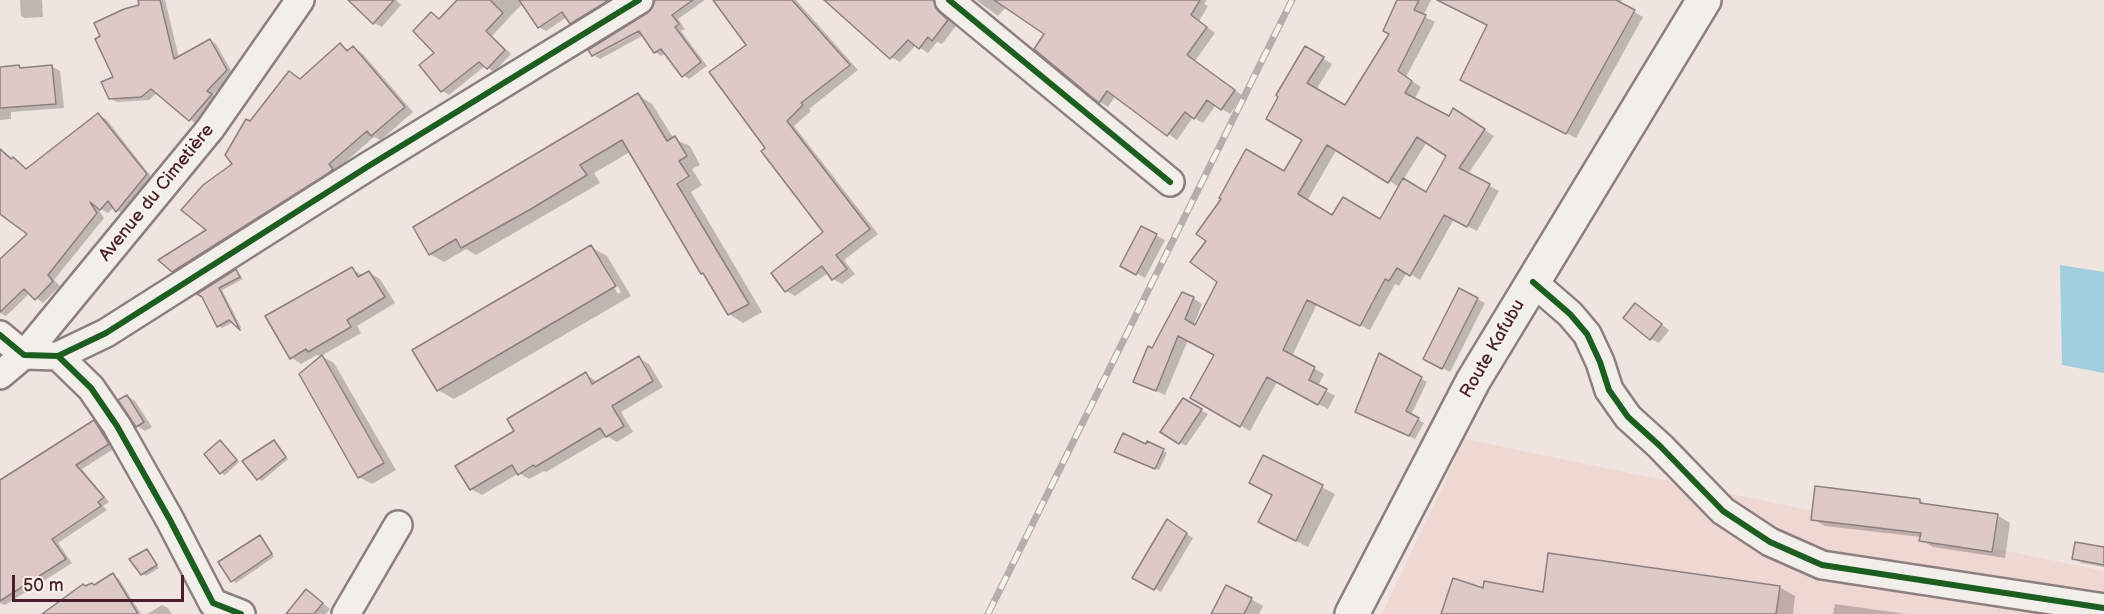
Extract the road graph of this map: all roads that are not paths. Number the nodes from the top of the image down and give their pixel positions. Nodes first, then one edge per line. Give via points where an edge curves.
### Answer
1 (300, 0) edge
2 (639, 0) edge
3 (949, 0) edge
4 (1704, 0) edge
5 (1170, 182) dead end
6 (1533, 282) junction
7 (0, 335) edge
8 (24, 355) junction
9 (58, 356) junction
10 (0, 375) edge
11 (398, 525) dead end
12 (2104, 608) edge
13 (241, 614) edge
14 (346, 614) edge
15 (1352, 614) edge

1 - 8 street, Avenue du Cimetière via 210,129
2 - 9 street via 106,333
3 - 5 street
4 - 6 main road, Route Kafubu
6 - 12 street via 1587,334 1609,390 1628,417 1723,511 1770,542 1822,564
6 - 15 main road, Route Kafubu via 1473,381
7 - 8 street
8 - 9 street
8 - 10 street, Avenue du Cimetière
9 - 13 street via 91,388 117,426 213,603
11 - 14 street

